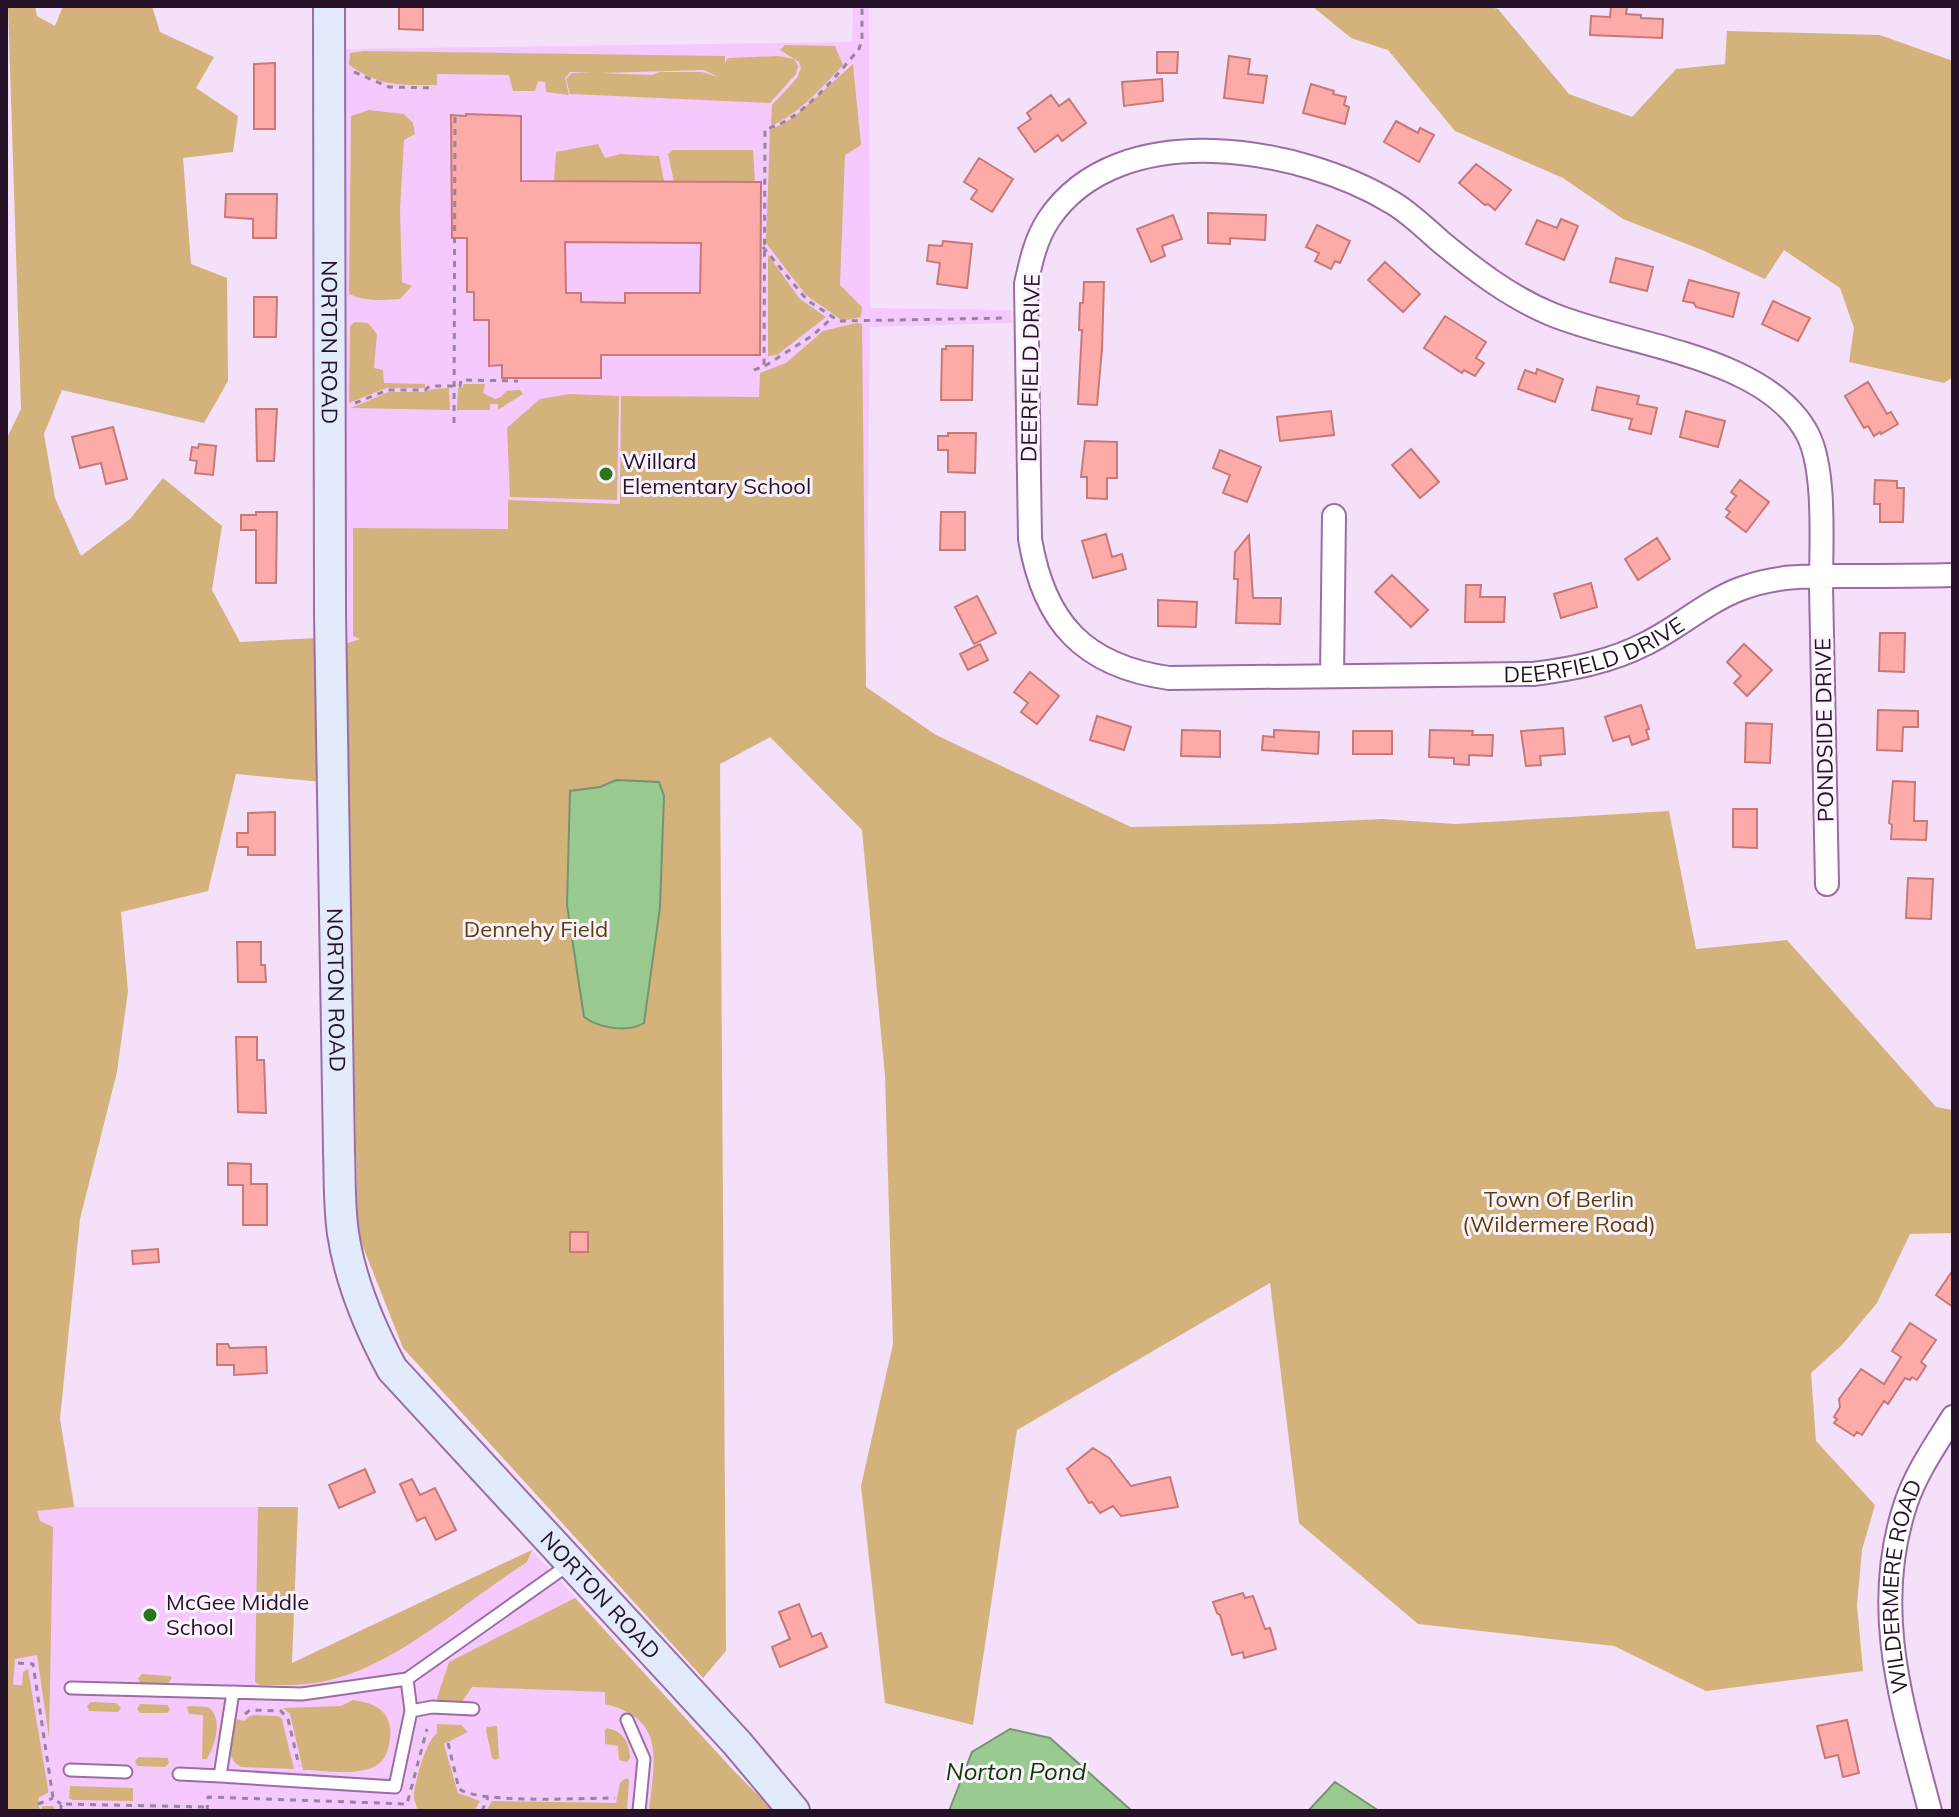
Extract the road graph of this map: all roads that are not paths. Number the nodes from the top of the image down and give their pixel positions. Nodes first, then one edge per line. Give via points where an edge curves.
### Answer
1 (329, 6) edge
2 (1334, 516) dead end
3 (1953, 575) edge
4 (1821, 576) junction
5 (1332, 676) junction
6 (1827, 884) dead end
7 (1953, 1417) edge
8 (572, 1563) junction
9 (407, 1679) junction
10 (71, 1688) dead end
11 (233, 1692) junction
12 (473, 1709) dead end
13 (411, 1711) junction
14 (627, 1720) dead end
15 (70, 1770) dead end
16 (126, 1772) dead end
17 (179, 1774) dead end
18 (220, 1776) junction
19 (639, 1811) edge
20 (794, 1811) edge
21 (1930, 1811) edge

1 - 8 main road, NORTON ROAD via 342,1230 372,1331 392,1369
2 - 5 street
3 - 4 street, DEERFIELD DRIVE
4 - 5 street, DEERFIELD DRIVE via 1741,588 1646,644 1575,668 1491,676
4 - 5 street, DEERFIELD DRIVE via 1819,478 1809,437 1789,407 1761,385 1718,366 1551,314 1469,265 1395,204 1348,180 1305,165 1220,152 1130,159 1070,194 1049,219 1026,284 1030,539 1039,582 1065,627 1088,649 1137,673 1169,678
4 - 6 street, PONDSIDE DRIVE
7 - 21 street, WILDERMERE ROAD via 1907,1501 1889,1586 1897,1679
8 - 9 lane
8 - 20 main road, NORTON ROAD
9 - 11 lane via 302,1694
9 - 13 lane
10 - 11 lane
11 - 18 lane
12 - 13 lane
13 - 18 lane via 395,1787
14 - 19 lane via 644,1759
15 - 16 lane
17 - 18 lane

